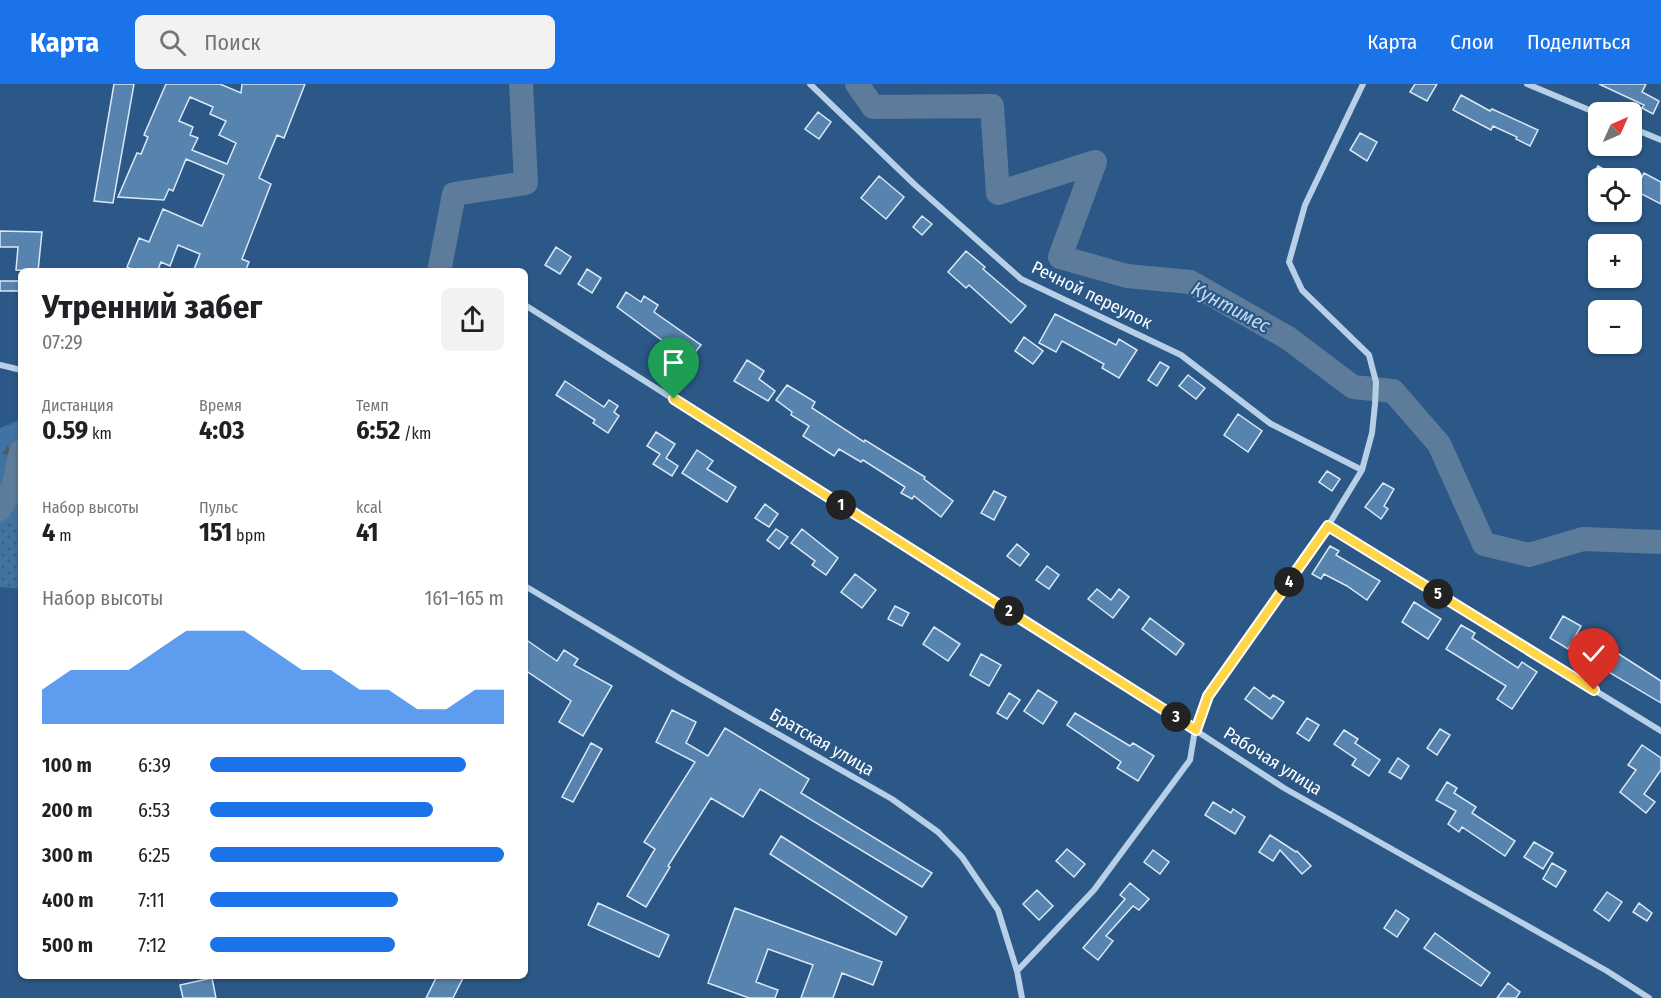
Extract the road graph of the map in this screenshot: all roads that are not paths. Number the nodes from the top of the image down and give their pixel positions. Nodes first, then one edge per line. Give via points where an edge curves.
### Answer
1 (810, 84) edge
2 (1363, 84) edge
3 (1527, 84) edge
4 (1588, 109) edge
5 (1642, 132) edge
6 (1661, 140) edge
7 (528, 307) edge
8 (0, 365) edge
9 (18, 369) edge
10 (1362, 470) junction
11 (1328, 526) junction
12 (528, 588) edge
13 (1196, 730) junction
14 (1661, 731) edge
15 (1017, 972) junction
16 (1022, 998) edge
17 (1649, 998) edge

1 - 10 street, Речной переулок via 1021,279 1181,355 1271,424
2 - 10 street via 1305,205 1289,262 1302,290 1369,355 1376,382 1375,404
3 - 4 street
5 - 6 street
7 - 13 street, Рабочая улица
8 - 9 street
10 - 11 street
11 - 13 street via 1208,696
11 - 14 street
12 - 15 street, Братская улица via 892,800 938,832 962,857 998,910
13 - 15 street via 1190,760 1101,881
13 - 17 street, Рабочая улица via 1284,788 1607,970
15 - 16 street, Братская улица

